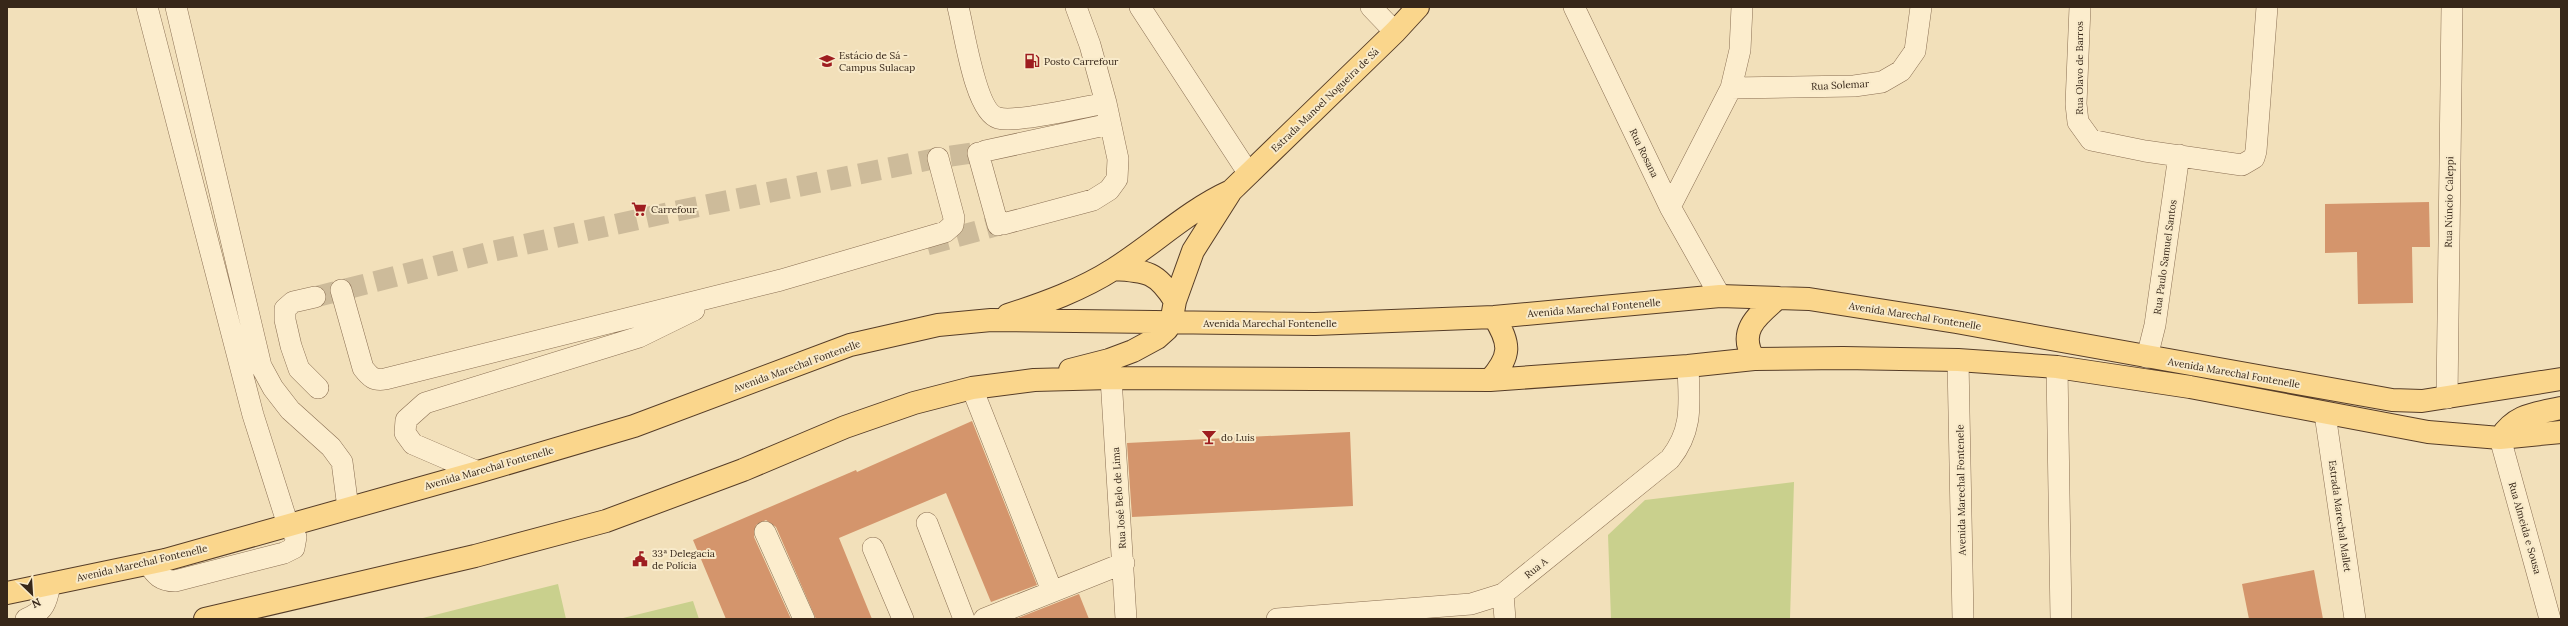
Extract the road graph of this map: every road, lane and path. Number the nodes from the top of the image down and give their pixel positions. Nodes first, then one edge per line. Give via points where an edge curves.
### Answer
1 (147, 7) edge
2 (176, 7) edge
3 (958, 7) edge
4 (1076, 7) edge
5 (1140, 7) edge
6 (1371, 7) edge
7 (1418, 7) edge
8 (1574, 7) edge
9 (1742, 7) edge
10 (1921, 7) edge
11 (2080, 7) edge
12 (2267, 7) edge
13 (2452, 7) edge
14 (1396, 32) junction
15 (1731, 88) junction
16 (1106, 103) junction
17 (1110, 124) junction
18 (2179, 156) junction
19 (938, 158) dead end
20 (1249, 174) junction
21 (1230, 191) junction
22 (1670, 207) junction
23 (1114, 269) junction
24 (341, 290) dead end
25 (1720, 296) junction
26 (315, 297) tunnel mouth
27 (1778, 298) junction
28 (1175, 301) junction
29 (712, 305) dead end
30 (1494, 317) junction
31 (991, 320) junction
32 (1171, 323) junction
33 (2147, 357) junction
34 (1754, 359) junction
35 (1958, 360) junction
36 (1688, 366) junction
37 (2057, 367) junction
38 (1111, 378) junction
39 (1034, 380) junction
40 (1490, 380) junction
41 (2561, 380) edge
42 (318, 388) dead end
43 (972, 388) junction
44 (2447, 398) junction
45 (2561, 408) edge
46 (2325, 414) junction
47 (2561, 432) edge
48 (2500, 438) junction
49 (478, 472) junction
50 (348, 508) junction
51 (927, 523) dead end
52 (288, 525) junction
53 (765, 532) dead end
54 (873, 548) dead end
55 (1124, 563) junction
56 (50, 584) junction
57 (1052, 591) junction
58 (7, 593) edge
59 (1503, 594) junction
60 (1021, 612) edge
61 (26, 619) edge
62 (204, 619) edge
63 (804, 619) edge
64 (903, 619) edge
65 (964, 619) edge
66 (984, 619) edge
67 (1126, 619) edge
68 (1276, 619) edge
69 (1505, 619) edge
70 (1963, 619) edge
71 (2061, 619) edge
72 (2355, 619) edge
73 (2550, 619) edge

1 - 52 street via 253,415
2 - 50 street via 261,366 273,388 290,410 331,447 342,462
3 - 16 street via 978,92 987,110 997,118 1014,119
4 - 16 street via 1090,45
5 - 20 street
6 - 14 street
7 - 14 main road, Estrada Manoel Nogueira de Sá
8 - 22 street, Rua Rosana
9 - 15 street via 1740,50
10 - 15 street, Rua Solemar via 1915,51 1901,71 1882,82 1854,86
11 - 18 street, Rua Olavo de Barros via 2077,44 2078,122 2091,140 2100,144
12 - 18 street via 2254,158 2242,165
13 - 44 street, Rua Núncio Caleppi
14 - 20 main road, Estrada Manoel Nogueira de Sá
15 - 22 street
16 - 17 street
17 - 17 street via 1118,159 1118,179 1109,190 1093,200 1000,224 981,152
18 - 33 street, Rua Paulo Samuel Santos via 2155,325
19 - 24 street via 954,218 953,225 945,232 770,283 378,381 370,377 363,368
20 - 21 main road, Estrada Manoel Nogueira de Sá
21 - 23 main road, Estrada Manoel Nogueira de Sá via 1187,214
21 - 28 main road, Estrada Manoel Nogueira de Sá via 1193,251
22 - 25 street, Rua Rosana
23 - 28 main road via 1140,271 1161,280
23 - 31 main road, Estrada Manoel Nogueira de Sá via 1078,289 1040,305
25 - 27 main road, Avenida Marechal Fontenelle
25 - 30 main road, Avenida Marechal Fontenelle
26 - 42 street via 294,302 285,309 285,320 299,369
27 - 33 main road, Avenida Marechal Fontenelle via 1810,298
27 - 34 main road via 1760,313 1751,325 1747,348
28 - 32 main road, Estrada Manoel Nogueira de Sá
29 - 49 street via 689,312 639,337 425,403 406,420 405,433 413,444
30 - 32 main road, Avenida Marechal Fontenelle via 1315,324
30 - 40 main road via 1503,331 1507,346 1506,358
31 - 32 main road, Avenida Marechal Fontenelle
31 - 49 main road, Avenida Marechal Fontenelle via 938,325 850,345 634,426
32 - 39 main road via 1157,338 1132,351 1110,360
33 - 44 main road, Avenida Marechal Fontenelle via 2392,400 2422,402
34 - 35 main road
34 - 36 main road
35 - 37 main road
35 - 70 street, Avenida Marechal Fontenele
36 - 40 main road
36 - 59 street, Rua A via 1689,417 1682,444 1674,454
37 - 46 main road via 2190,387
37 - 71 street
38 - 39 main road
38 - 40 main road
38 - 55 street, Rua José Belo de Lima
39 - 43 main road
41 - 44 main road, Avenida Marechal Fontenelle
43 - 57 street
43 - 62 main road via 914,403 845,427 743,470 606,522 475,556
45 - 48 main road via 2531,414 2510,424
46 - 48 main road via 2428,432
46 - 72 street, Estrada Marechal Mallet
47 - 48 main road
48 - 73 street, Rua Almeida e Sousa
49 - 50 main road, Avenida Marechal Fontenelle
50 - 52 main road, Avenida Marechal Fontenelle
51 - 65 street
52 - 56 main road, Avenida Marechal Fontenelle via 148,564
53 - 63 street
54 - 64 street
55 - 57 street
55 - 67 street, Rua José Belo de Lima
56 - 58 main road, Avenida Marechal Fontenelle
56 - 61 street via 45,607
57 - 60 street
59 - 68 street, Rua A via 1471,604
59 - 69 street
60 - 66 street

